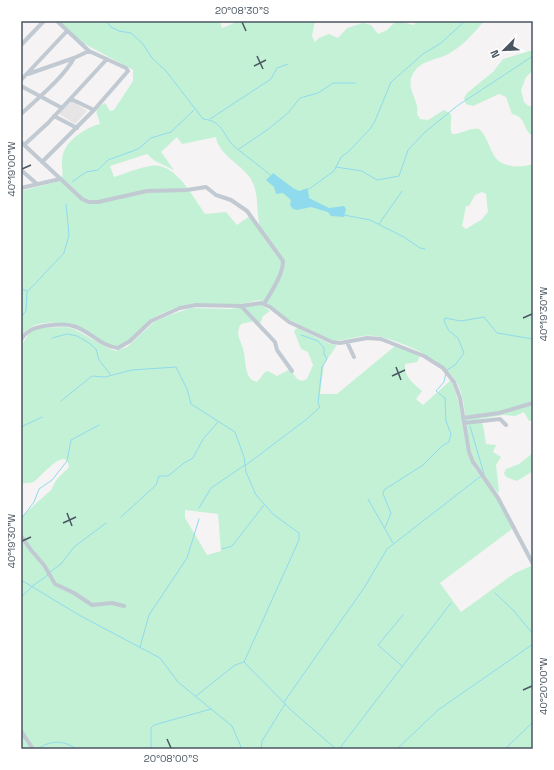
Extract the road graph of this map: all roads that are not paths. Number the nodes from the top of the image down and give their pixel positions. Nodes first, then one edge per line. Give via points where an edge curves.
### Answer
1 (44, 21) edge
2 (57, 21) edge
3 (67, 30) junction
4 (21, 45) edge
5 (89, 50) junction
6 (74, 58) junction
7 (107, 59) junction
8 (28, 74) junction
9 (21, 80) edge
10 (21, 86) edge
11 (40, 97) junction
12 (71, 99) junction
13 (62, 108) junction
14 (94, 110) junction
15 (21, 114) edge
16 (54, 116) junction
17 (77, 128) junction
18 (22, 144) edge
19 (42, 162) junction
20 (21, 170) edge
21 (60, 179) junction
22 (37, 184) junction
23 (21, 188) edge
24 (264, 304) junction
25 (241, 306) junction
26 (21, 340) edge
27 (347, 342) junction
28 (354, 357) dead end
29 (292, 371) dead end
30 (533, 403) edge
31 (463, 418) junction
32 (464, 423) junction
33 (506, 425) dead end
34 (21, 536) edge
35 (533, 564) edge
36 (124, 606) dead end
37 (21, 731) edge
38 (33, 749) edge

1 - 4 street
2 - 3 street
3 - 5 street
3 - 8 street
5 - 6 street
5 - 7 street
6 - 8 street
6 - 11 street
7 - 12 street
7 - 14 street via 127,68 128,71
8 - 9 street
10 - 11 street
11 - 13 street
11 - 15 street
12 - 13 street
12 - 14 street
13 - 16 street
14 - 17 street
16 - 17 street
16 - 18 street
17 - 19 street
18 - 19 street
19 - 21 street
20 - 22 street
21 - 22 street
21 - 24 street via 89,202 154,190 206,187 241,206 283,261 276,282
22 - 23 street
24 - 25 street
24 - 27 street via 289,322 332,342
25 - 26 street via 196,305 180,308 151,321 130,341 118,348 68,325 33,328 26,332
25 - 29 street via 275,342 277,350
27 - 28 street
27 - 31 street via 367,338 381,339 434,362 443,368 454,382
30 - 31 street via 499,413
31 - 32 street
32 - 33 street via 500,419
32 - 35 street via 473,462 498,498
34 - 36 street via 44,565 55,584 92,605 112,603
37 - 38 street

